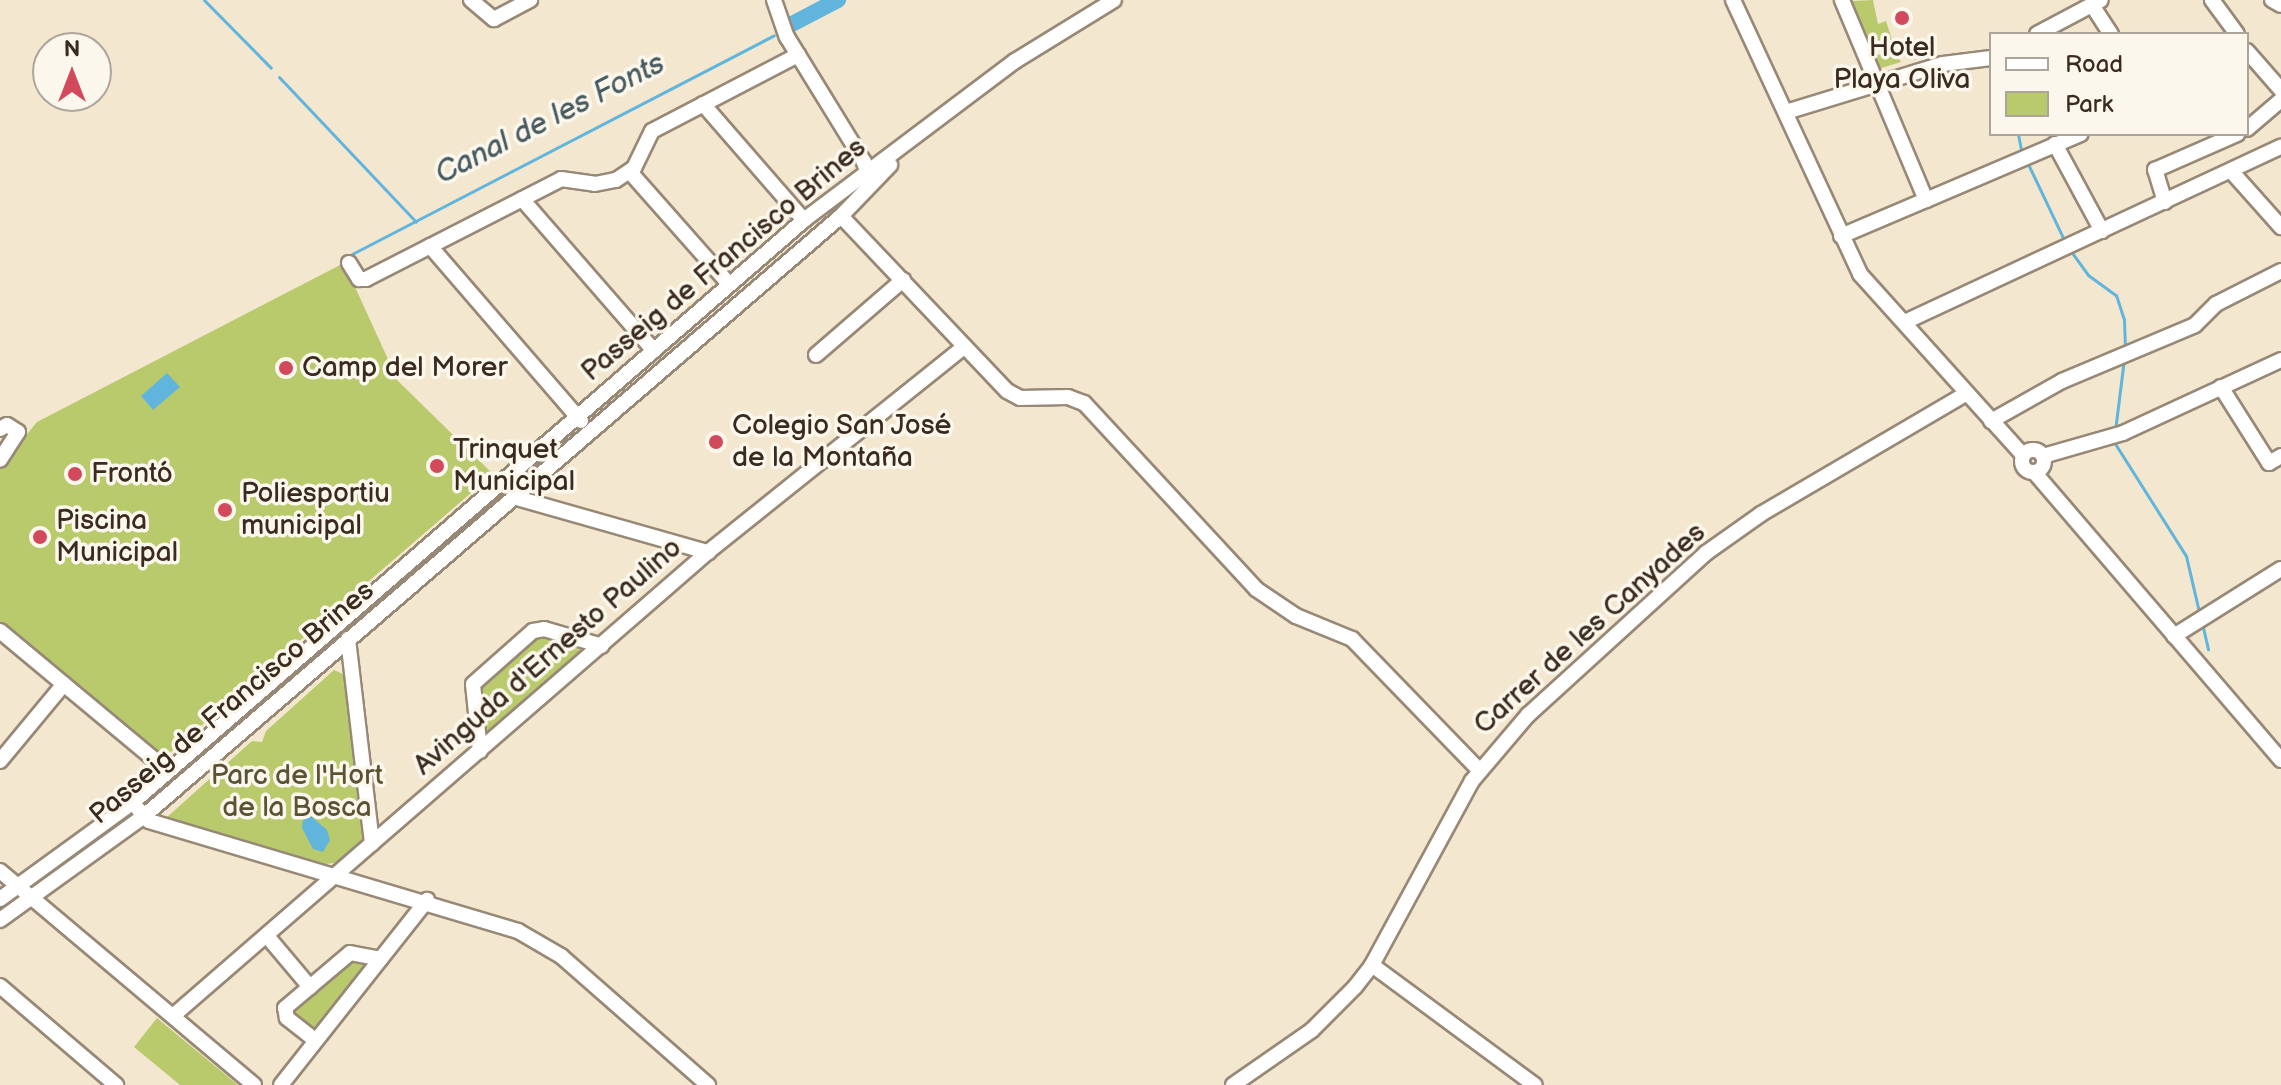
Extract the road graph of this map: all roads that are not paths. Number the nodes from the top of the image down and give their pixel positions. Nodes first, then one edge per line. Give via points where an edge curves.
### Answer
1 (471, 0) edge
2 (530, 0) edge
3 (774, 0) edge
4 (1114, 0) edge
5 (1733, 0) edge
6 (1842, 0) edge
7 (2212, 0) edge
8 (2272, 0) edge
9 (2097, 2) edge
10 (2281, 5) edge
11 (2041, 32) edge
12 (2110, 32) edge
13 (2236, 32) edge
14 (2249, 53) edge
15 (798, 55) junction
16 (1989, 58) edge
17 (1874, 84) junction
18 (2281, 90) edge
19 (2281, 100) edge
20 (703, 104) junction
21 (1786, 112) junction
22 (940, 118) junction
23 (2249, 127) edge
24 (2076, 136) edge
25 (2232, 136) edge
26 (2055, 144) junction
27 (2281, 147) edge
28 (868, 171) junction
29 (630, 172) junction
30 (2232, 172) junction
31 (522, 199) junction
32 (831, 199) junction
33 (1926, 200) junction
34 (2165, 202) junction
35 (845, 211) junction
36 (804, 220) junction
37 (2281, 227) edge
38 (2102, 231) junction
39 (1841, 236) junction
40 (430, 246) junction
41 (349, 263) dead end
42 (2281, 271) edge
43 (903, 280) junction
44 (729, 284) junction
45 (1905, 322) junction
46 (964, 347) junction
47 (654, 351) junction
48 (816, 355) dead end
49 (2281, 360) edge
50 (2221, 387) junction
51 (1964, 395) junction
52 (578, 416) junction
53 (1991, 421) junction
54 (0, 429) edge
55 (2023, 455) junction
56 (2043, 456) junction
57 (2281, 456) edge
58 (0, 460) edge
59 (545, 469) junction
60 (2035, 473) junction
61 (513, 497) junction
62 (708, 552) junction
63 (2281, 569) edge
64 (0, 631) edge
65 (2174, 636) junction
66 (348, 639) junction
67 (602, 646) junction
68 (64, 684) junction
69 (2278, 750) edge
70 (480, 751) junction
71 (0, 761) edge
72 (1479, 770) junction
73 (168, 771) junction
74 (127, 807) junction
75 (139, 820) junction
76 (372, 844) junction
77 (0, 871) edge
78 (337, 874) junction
79 (19, 887) junction
80 (0, 899) edge
81 (32, 899) junction
82 (427, 900) junction
83 (0, 920) edge
84 (267, 936) junction
85 (380, 959) junction
86 (1372, 965) junction
87 (0, 986) edge
88 (310, 987) junction
89 (174, 1015) junction
90 (315, 1040) junction
91 (116, 1085) edge
92 (254, 1085) edge
93 (281, 1085) edge
94 (708, 1085) edge
95 (1233, 1085) edge
96 (1535, 1085) edge

1 - 2 street via 494,19
3 - 15 street
4 - 22 street via 1028,52
5 - 21 street
6 - 17 street
7 - 13 street
8 - 10 street
9 - 11 street
9 - 12 street
14 - 18 street
15 - 20 street
15 - 28 street
16 - 17 street
17 - 21 street
17 - 33 street
19 - 23 street
20 - 29 street via 649,134
20 - 36 street
21 - 39 street
22 - 28 street, Passeig de Francisco Brines
22 - 35 street, Passeig de Francisco Brines
24 - 26 street
25 - 34 street via 2155,170
26 - 33 street
26 - 38 street
27 - 30 street
28 - 32 street, Passeig de Francisco Brines
28 - 35 street via 868,180 853,193
29 - 31 street via 602,184 561,179
29 - 44 street
30 - 34 street
30 - 37 street
31 - 40 street
31 - 47 street
32 - 35 street
32 - 36 street, Passeig de Francisco Brines
33 - 39 street
34 - 38 street
35 - 43 street
35 - 59 street, Passeig de Francisco Brines
36 - 44 street, Passeig de Francisco Brines
38 - 45 street
39 - 45 street via 1868,285
40 - 41 street via 366,279 359,279
40 - 52 street
42 - 53 street via 2216,304 2195,325 2050,386
43 - 46 street
43 - 48 street
44 - 47 street, Passeig de Francisco Brines
45 - 51 street
46 - 62 street, Avinguda d'Ernesto Paulino
46 - 72 street via 1015,396 1068,397 1084,403 1256,589 1296,616 1352,639
47 - 52 street, Passeig de Francisco Brines
49 - 50 street
50 - 56 street via 2115,436
50 - 57 street via 2269,463
51 - 53 street
51 - 72 street, Carrer de les Canyades via 1761,514 1706,553 1528,715
52 - 59 street via 581,429
52 - 73 street, Passeig de Francisco Brines
53 - 55 street
54 - 58 street via 14,426 18,438
55 - 56 street via 2032,450
55 - 60 street via 2022,466
56 - 60 street via 2043,467
59 - 61 street, Passeig de Francisco Brines
60 - 65 street
61 - 62 street
61 - 66 street, Passeig de Francisco Brines
62 - 67 street, Avinguda d'Ernesto Paulino
63 - 65 street
64 - 68 street
65 - 69 street
66 - 75 street, Passeig de Francisco Brines
66 - 76 street
67 - 70 street, Avinguda d'Ernesto Paulino
67 - 70 street via 536,629 487,670 472,687
68 - 71 street
68 - 73 street
70 - 76 street, Avinguda d'Ernesto Paulino
72 - 86 street, Carrer de les Canyades
73 - 74 street, Passeig de Francisco Brines
74 - 75 street
74 - 79 street, Passeig de Francisco Brines
75 - 78 street
75 - 81 street, Passeig de Francisco Brines
76 - 78 street, Avinguda d'Ernesto Paulino
77 - 79 street
78 - 82 street
78 - 84 street, Avinguda d'Ernesto Paulino
79 - 80 street, Passeig de Francisco Brines
79 - 81 street
81 - 83 street, Passeig de Francisco Brines
81 - 89 street
82 - 85 street
82 - 94 street via 542,944
84 - 88 street
84 - 89 street, Avinguda d'Ernesto Paulino
85 - 88 street via 353,951
85 - 90 street
86 - 95 street, Carrer de les Canyades via 1312,1030
86 - 96 street
87 - 91 street
88 - 90 street via 284,1012
89 - 92 street
90 - 93 street

